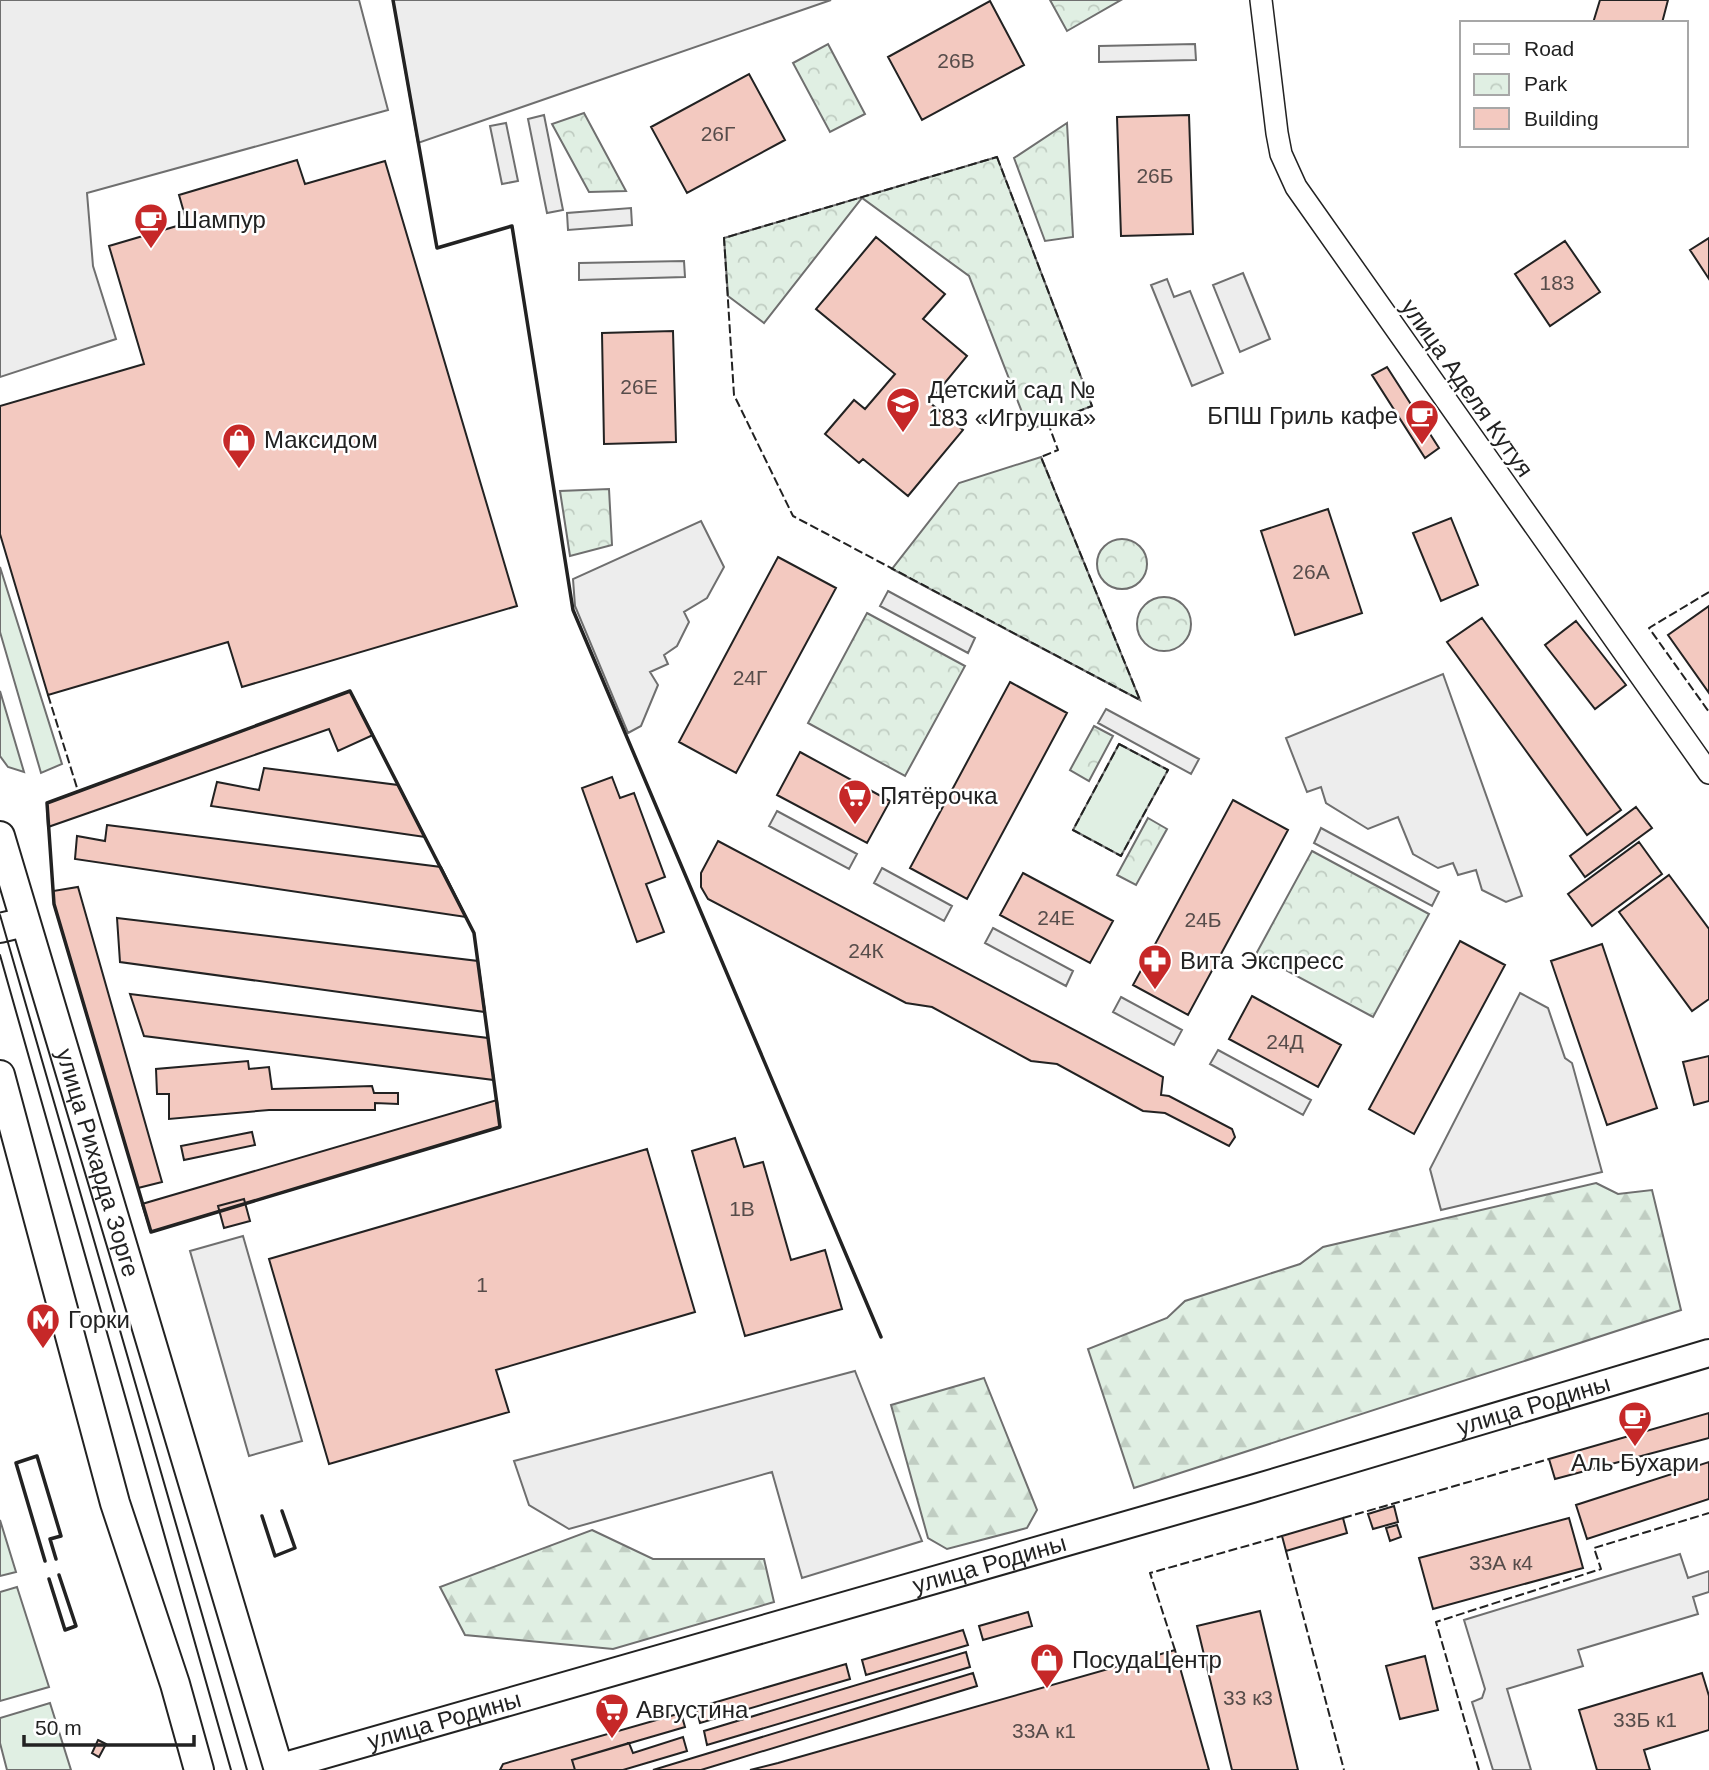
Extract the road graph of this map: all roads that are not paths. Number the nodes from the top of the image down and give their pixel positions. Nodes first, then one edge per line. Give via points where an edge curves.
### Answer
1 (1261, 0) edge
2 (1709, 774) edge
3 (0, 836) edge
4 (6, 879) edge
5 (13, 925) edge
6 (0, 1075) edge
7 (1709, 1353) edge
8 (276, 1769) edge
9 (199, 1770) edge

1 - 2 street, улица Аделя Кутуя via 1277,134 1296,187
3 - 4 main road, улица Рихарда Зорге
4 - 5 main road, улица Рихарда Зорге
5 - 8 main road, улица Рихарда Зорге
6 - 9 main road via 115,1503
7 - 8 street, улица Родины

